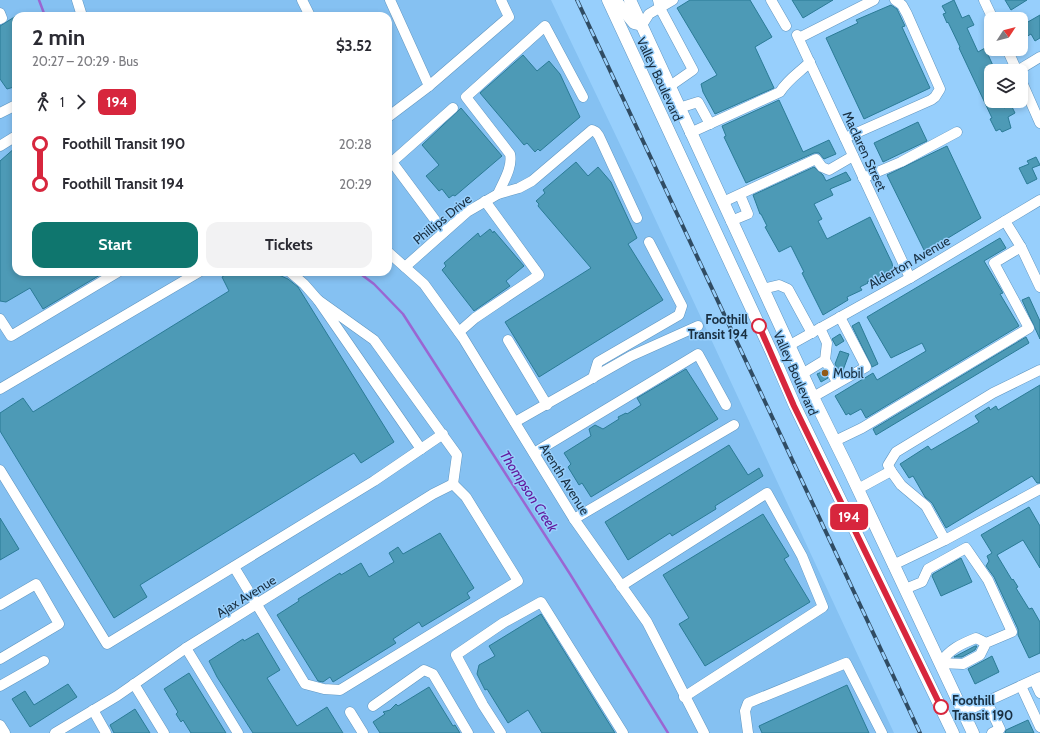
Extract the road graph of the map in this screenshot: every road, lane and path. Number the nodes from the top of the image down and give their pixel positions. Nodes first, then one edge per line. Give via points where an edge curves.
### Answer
1 (77, 0) edge
2 (302, 0) edge
3 (390, 0) edge
4 (501, 0) edge
5 (608, 0) edge
6 (615, 0) edge
7 (630, 0) edge
8 (674, 0) edge
9 (771, 0) edge
10 (874, 0) edge
11 (895, 0) edge
12 (984, 0) edge
13 (659, 4) edge
14 (81, 12) edge
15 (308, 12) edge
16 (990, 12) edge
17 (642, 25) junction
18 (786, 26) dead end
19 (1040, 57) edge
20 (810, 62) junction
21 (1028, 64) edge
22 (429, 86) junction
23 (670, 86) junction
24 (1028, 95) edge
25 (583, 97) dead end
26 (12, 107) edge
27 (453, 108) dead end
28 (679, 108) junction
29 (0, 113) edge
30 (392, 114) edge
31 (1040, 122) edge
32 (710, 124) junction
33 (957, 132) dead end
34 (690, 133) junction
35 (12, 138) edge
36 (845, 138) junction
37 (0, 146) edge
38 (853, 156) junction
39 (863, 178) junction
40 (498, 194) junction
41 (740, 195) junction
42 (485, 200) junction
43 (1040, 200) edge
44 (723, 202) junction
45 (637, 218) dead end
46 (731, 221) junction
47 (1004, 221) junction
48 (444, 232) junction
49 (649, 242) dead end
50 (1020, 248) junction
51 (392, 256) edge
52 (405, 267) junction
53 (111, 276) edge
54 (192, 276) edge
55 (295, 276) edge
56 (910, 278) junction
57 (1040, 288) edge
58 (763, 289) junction
59 (318, 300) junction
60 (840, 317) junction
61 (0, 319) edge
62 (698, 326) dead end
63 (816, 330) junction
64 (459, 332) junction
65 (508, 340) dead end
66 (790, 345) junction
67 (772, 354) junction
68 (825, 360) junction
69 (1040, 370) edge
70 (802, 374) junction
71 (593, 378) junction
72 (837, 382) junction
73 (0, 389) edge
74 (813, 397) junction
75 (547, 405) junction
76 (726, 405) dead end
77 (515, 422) junction
78 (734, 425) dead end
79 (443, 434) junction
80 (835, 441) junction
81 (421, 449) junction
82 (534, 453) junction
83 (0, 470) edge
84 (891, 471) junction
85 (453, 484) junction
86 (1040, 488) edge
87 (858, 489) junction
88 (574, 519) junction
89 (945, 540) junction
90 (893, 565) junction
91 (234, 567) junction
92 (620, 586) junction
93 (905, 589) junction
94 (256, 604) junction
95 (0, 605) edge
96 (986, 643) junction
97 (186, 648) junction
98 (0, 659) edge
99 (44, 660) dead end
100 (940, 663) junction
101 (1037, 679) edge
102 (134, 684) junction
103 (0, 686) edge
104 (1021, 686) junction
105 (1040, 693) edge
106 (684, 697) junction
107 (987, 702) junction
108 (373, 706) dead end
109 (93, 710) junction
110 (350, 712) dead end
111 (964, 712) junction
112 (947, 719) junction
113 (0, 725) edge
114 (1040, 727) edge
115 (5, 733) edge
116 (55, 733) edge
117 (106, 733) edge
118 (164, 733) edge
119 (238, 733) edge
120 (363, 733) edge
121 (468, 733) edge
122 (501, 733) edge
123 (623, 733) edge
124 (704, 733) edge
125 (748, 733) edge
126 (882, 733) edge
127 (953, 733) edge
128 (973, 733) edge
129 (992, 733) edge

1 - 14 street
2 - 15 street
3 - 22 street
4 - 22 street via 509,17
5 - 67 main road, Valley Boulevard
6 - 17 main road via 634,23
7 - 17 main road, Valley Boulevard
8 - 13 street
9 - 18 street
10 - 20 street, Maclaren Street via 798,37
11 - 36 street via 902,5 907,14 940,89 931,100
12 - 16 street
13 - 17 street
13 - 23 street via 693,70
17 - 23 main road, Valley Boulevard
19 - 21 street
20 - 32 street via 789,79 780,92
20 - 36 street, Maclaren Street
22 - 30 street
23 - 28 main road, Valley Boulevard
24 - 31 street
25 - 40 street via 545,26 466,97 510,154 512,161
26 - 29 street
27 - 48 street via 392,162
28 - 32 street via 698,102
28 - 34 main road, Valley Boulevard
32 - 34 street
33 - 39 street via 901,162
34 - 44 main road, Valley Boulevard
35 - 37 street
36 - 38 street, Maclaren Street
38 - 39 street, Maclaren Street
38 - 41 street via 829,170 816,160
39 - 56 street, Maclaren Street
40 - 42 street, Phillips Drive
40 - 45 street, Phillips Drive via 532,181 592,130 599,136
41 - 44 street
41 - 46 street via 748,214
42 - 48 street, Phillips Drive
42 - 64 street via 539,275 475,318
43 - 47 street, Alderton Avenue
44 - 46 main road, Valley Boulevard
46 - 58 main road, Valley Boulevard
47 - 50 street
47 - 56 street, Alderton Avenue
48 - 52 street, Phillips Drive
49 - 71 street via 682,306 679,315 598,362
50 - 57 street
50 - 80 street via 994,263 1029,328 862,428
51 - 52 street, Arenth Avenue
52 - 64 street, Arenth Avenue via 424,284
53 - 61 street via 11,336
54 - 73 street
55 - 59 street
56 - 60 street, Alderton Avenue
58 - 63 street via 779,285 788,289
58 - 66 main road, Valley Boulevard
59 - 79 street via 374,340
59 - 81 street
60 - 63 street, Alderton Avenue
60 - 72 street via 866,367
62 - 71 street via 631,356
63 - 66 street, Alderton Avenue
63 - 68 street via 828,343
64 - 77 street, Arenth Avenue
65 - 75 street
66 - 67 main road
66 - 70 main road, Valley Boulevard
67 - 112 main road, Valley Boulevard via 794,406
68 - 70 street
68 - 72 street
69 - 84 street via 993,393 896,452 888,465
70 - 74 main road, Valley Boulevard
71 - 75 street
72 - 74 street
74 - 80 main road, Valley Boulevard
75 - 77 street
76 - 82 street via 698,354
77 - 82 street, Arenth Avenue
78 - 88 street
79 - 81 street
79 - 85 street via 457,455
80 - 87 main road, Valley Boulevard
81 - 91 street
82 - 88 street, Arenth Avenue
83 - 91 street via 107,644
84 - 87 street
84 - 89 street via 901,484 926,506
85 - 94 street, Ajax Avenue
85 - 94 street via 466,497 518,581 340,690 305,684
86 - 89 street
87 - 90 main road, Valley Boulevard
88 - 92 street, Arenth Avenue
89 - 90 street
90 - 93 main road, Valley Boulevard
91 - 94 street
92 - 106 street, Arenth Avenue via 647,622 667,658
92 - 106 street via 767,492 802,556 823,607
93 - 96 street via 922,582 928,569 966,548 988,580 1012,632
93 - 100 main road, Valley Boulevard
94 - 97 street, Ajax Avenue
95 - 98 street via 36,584 59,624
96 - 100 street via 980,655 963,664
96 - 100 street via 976,638 958,645 947,653
97 - 102 street, Ajax Avenue
97 - 119 street
99 - 103 street
100 - 111 main road, Valley Boulevard
101 - 104 street
101 - 105 street
102 - 109 street, Ajax Avenue
102 - 118 street
104 - 107 street
104 - 114 street
106 - 124 street, Arenth Avenue
107 - 111 street
107 - 129 street via 1000,729
108 - 121 street via 424,670 433,674
109 - 116 street, Ajax Avenue
109 - 117 street
110 - 120 street
111 - 112 main road
111 - 128 main road, Valley Boulevard
112 - 127 main road, Valley Boulevard
113 - 115 street
122 - 123 street via 456,655 503,623 541,602
125 - 126 street via 745,712 748,703 846,663

